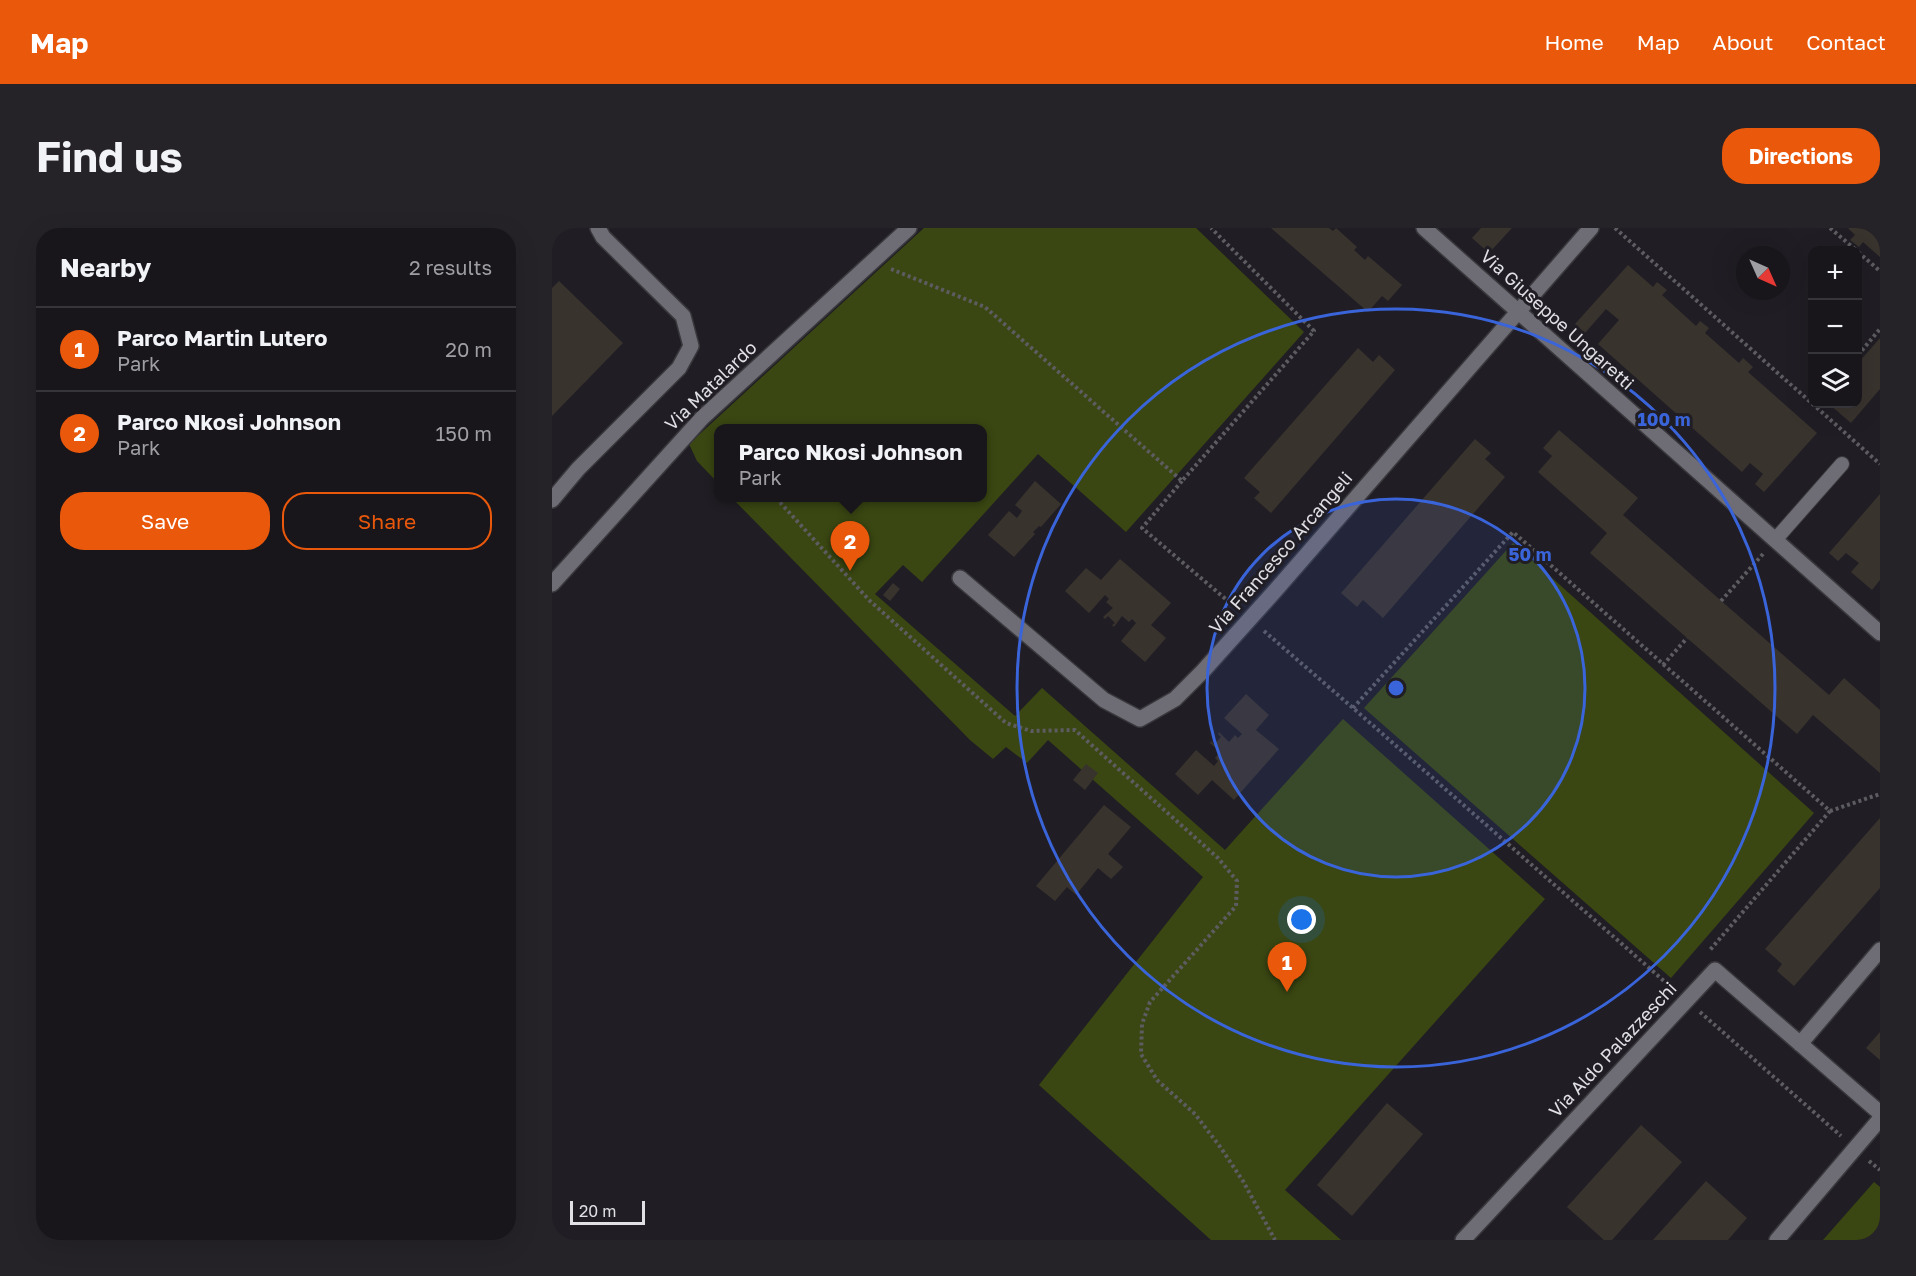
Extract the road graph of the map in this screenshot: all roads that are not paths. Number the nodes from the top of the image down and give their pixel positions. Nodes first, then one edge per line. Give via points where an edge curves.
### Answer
1 (598, 228) edge
2 (909, 228) edge
3 (1424, 228) edge
4 (1591, 228) edge
5 (1517, 311) junction
6 (1842, 464) dead end
7 (552, 500) edge
8 (1775, 540) junction
9 (960, 578) dead end
10 (552, 584) edge
11 (1880, 633) edge
12 (1880, 950) edge
13 (1800, 1044) junction
14 (1880, 1113) edge
15 (1880, 1119) edge
16 (1463, 1240) edge
17 (1777, 1240) edge

1 - 7 street via 683,316 691,346 680,368
2 - 10 street, Via Matalardo via 699,421
3 - 5 street, Via Giuseppe Ungaretti
4 - 5 street, Via Francesco Arcangeli
5 - 8 street, Via Giuseppe Ungaretti
5 - 9 street, Via Francesco Arcangeli via 1250,620 1175,699 1140,719 1104,700
6 - 8 lane
8 - 11 street, Via Giuseppe Ungaretti
12 - 13 street
13 - 14 street
13 - 16 street, Via Aldo Palazzeschi via 1715,970
15 - 17 street

